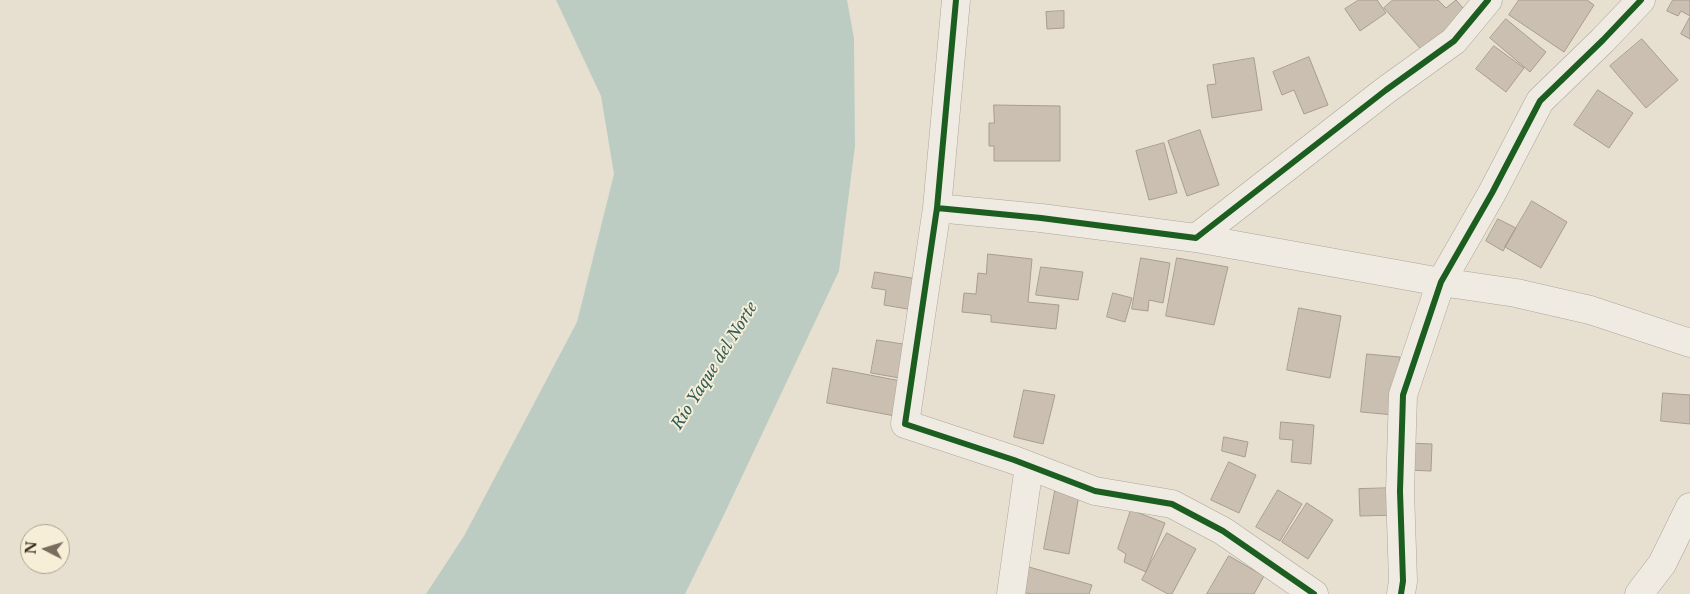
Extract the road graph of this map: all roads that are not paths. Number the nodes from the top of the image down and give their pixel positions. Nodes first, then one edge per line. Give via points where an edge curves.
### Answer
1 (956, 0) edge
2 (1488, 0) edge
3 (1641, 0) edge
4 (937, 208) junction
5 (1196, 238) junction
6 (1440, 282) junction
7 (1690, 343) edge
8 (1029, 466) junction
9 (1690, 507) edge
10 (1683, 532) edge
11 (1011, 594) edge
12 (1314, 594) edge
13 (1401, 594) edge
14 (1639, 594) edge

1 - 4 street
2 - 5 street via 1454,41
3 - 6 street via 1540,101
4 - 5 street
4 - 8 street via 906,424
5 - 6 street
6 - 7 street via 1516,293 1590,310
6 - 13 street via 1403,395
8 - 11 street
8 - 12 street via 1094,491 1172,504 1222,531
9 - 10 street
10 - 14 street

